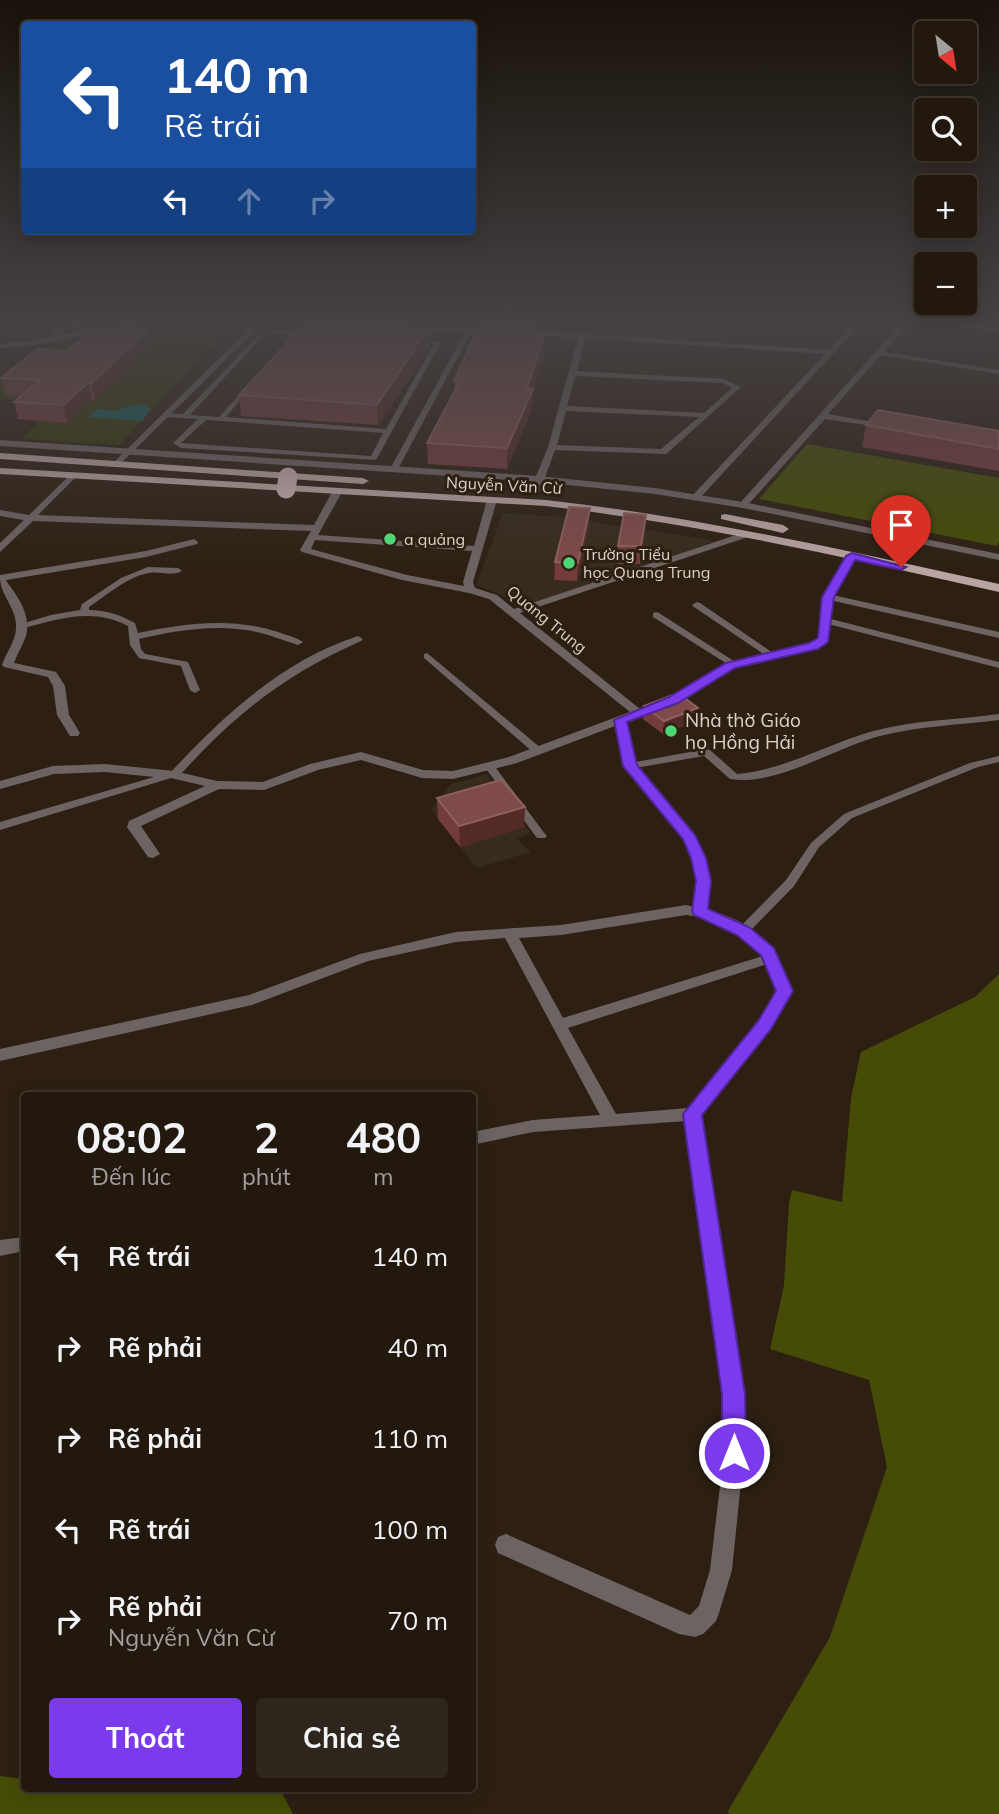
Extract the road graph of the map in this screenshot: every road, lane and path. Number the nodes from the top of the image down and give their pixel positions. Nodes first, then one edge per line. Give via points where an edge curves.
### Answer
1 (179, 402) edge
2 (198, 402) edge
3 (236, 402) edge
4 (404, 402) edge
5 (430, 402) edge
6 (564, 402) edge
7 (719, 402) edge
8 (784, 402) edge
9 (836, 402) edge
10 (563, 408) junction
11 (166, 415) junction
12 (705, 415) junction
13 (185, 416) junction
14 (823, 416) junction
15 (204, 418) junction
16 (220, 419) junction
17 (891, 427) edge
18 (387, 431) junction
19 (0, 443) edge
20 (552, 447) junction
21 (129, 452) junction
22 (0, 456) edge
23 (118, 463) junction
24 (360, 463) junction
25 (394, 469) junction
26 (0, 472) edge
27 (72, 476) junction
28 (287, 483) junction
29 (397, 483) junction
30 (537, 485) junction
31 (337, 492) junction
32 (696, 497) junction
33 (492, 500) junction
34 (743, 505) junction
35 (764, 509) junction
36 (0, 513) edge
37 (32, 518) junction
38 (749, 528) junction
39 (316, 533) junction
40 (194, 542) dead end
41 (478, 549) junction
42 (0, 550) edge
43 (852, 556) junction
44 (999, 557) edge
45 (178, 571) dead end
46 (999, 576) edge
47 (0, 579) edge
48 (999, 588) edge
49 (471, 590) junction
50 (828, 597) junction
51 (696, 605) dead end
52 (84, 612) junction
53 (514, 612) junction
54 (656, 615) dead end
55 (827, 621) junction
56 (23, 625) junction
57 (999, 635) edge
58 (134, 637) junction
59 (358, 639) dead end
60 (299, 642) dead end
61 (771, 655) junction
62 (427, 656) dead end
63 (735, 664) junction
64 (999, 664) edge
65 (195, 690) dead end
66 (638, 713) junction
67 (999, 717) edge
68 (620, 720) junction
69 (74, 733) dead end
70 (538, 751) junction
71 (999, 759) edge
72 (489, 766) junction
73 (630, 766) junction
74 (174, 775) junction
75 (0, 785) edge
76 (217, 785) junction
77 (0, 826) edge
78 (541, 836) dead end
79 (153, 854) dead end
80 (700, 911) junction
81 (743, 931) junction
82 (509, 933) junction
83 (771, 958) junction
84 (559, 1025) junction
85 (0, 1055) edge
86 (693, 1114) junction
87 (611, 1120) junction
88 (476, 1138) edge
89 (21, 1244) edge
90 (0, 1248) edge
91 (506, 1545) dead end

1 - 11 street
2 - 13 lane
3 - 16 lane
4 - 18 lane
5 - 25 street
6 - 10 street
7 - 12 street
8 - 32 street
9 - 14 street
10 - 12 street
10 - 20 street
11 - 13 lane
11 - 21 street
12 - 20 street via 663,452
13 - 15 lane
14 - 17 street
14 - 34 street
15 - 16 lane
15 - 24 lane via 177,443
16 - 18 lane
18 - 24 lane via 373,458
19 - 21 street, Nguyễn Văn Cừ
20 - 30 street
21 - 23 street
21 - 24 street, Nguyễn Văn Cừ
22 - 23 main road, Nguyễn Văn Cừ
23 - 28 main road, Nguyễn Văn Cừ
24 - 25 street, Nguyễn Văn Cừ
25 - 29 street
25 - 30 street, Nguyễn Văn Cừ
26 - 27 main road, Nguyễn Văn Cừ
27 - 28 main road, Nguyễn Văn Cừ
27 - 37 street
28 - 29 main road, Nguyễn Văn Cừ
28 - 31 main road, Nguyễn Văn Cừ
29 - 30 main road, Nguyễn Văn Cừ
30 - 32 street, Nguyễn Văn Cừ
30 - 38 main road, Nguyễn Văn Cừ via 672,507
31 - 33 main road, Nguyễn Văn Cừ
31 - 39 street
32 - 34 street, Nguyễn Văn Cừ
33 - 38 main road, Nguyễn Văn Cừ via 619,510
33 - 41 street
34 - 35 street, Nguyễn Văn Cừ
35 - 38 street
35 - 44 street, Nguyễn Văn Cừ via 942,551
36 - 37 street
37 - 39 street
37 - 42 street
38 - 43 main road, Nguyễn Văn Cừ
38 - 46 main road, Nguyễn Văn Cừ
38 - 53 street
39 - 41 street
39 - 49 street, Quang Trung via 305,550 406,578
40 - 47 lane
41 - 49 street via 468,582
43 - 48 main road, Nguyễn Văn Cừ
43 - 50 street
45 - 52 lane via 148,570 124,580 85,606
47 - 56 street
49 - 53 street, Quang Trung via 493,597
50 - 55 street
50 - 57 lane
51 - 61 lane
52 - 56 lane
52 - 58 lane via 120,616 132,625
53 - 66 street, Quang Trung
54 - 63 lane
55 - 61 street via 824,640
55 - 64 lane
56 - 69 street via 8,665 52,674
58 - 60 lane via 231,626 260,629
58 - 65 lane via 133,647 142,656 185,664
59 - 74 lane via 296,668 256,694
61 - 63 street
62 - 70 lane
63 - 66 street via 674,700
66 - 68 street
67 - 73 lane via 907,726 861,738 759,777 734,777 706,751
68 - 70 street
68 - 73 street
70 - 72 street
71 - 81 lane via 848,816 815,845 790,883
72 - 76 street via 453,775 422,774 361,756 313,766 264,786
72 - 78 lane
73 - 80 street via 690,838 704,881
74 - 75 street via 104,768 53,770
74 - 76 street
74 - 77 street
76 - 79 street via 134,824
80 - 81 street
80 - 82 street
81 - 83 street
82 - 84 street
82 - 85 street via 456,936 365,957 252,1000
83 - 84 street
83 - 86 street via 785,991 765,1025
84 - 87 street
86 - 87 street
86 - 91 street via 734,1394 729,1508 721,1570 708,1613 695,1626 687,1626
87 - 88 street via 533,1126
89 - 90 street

